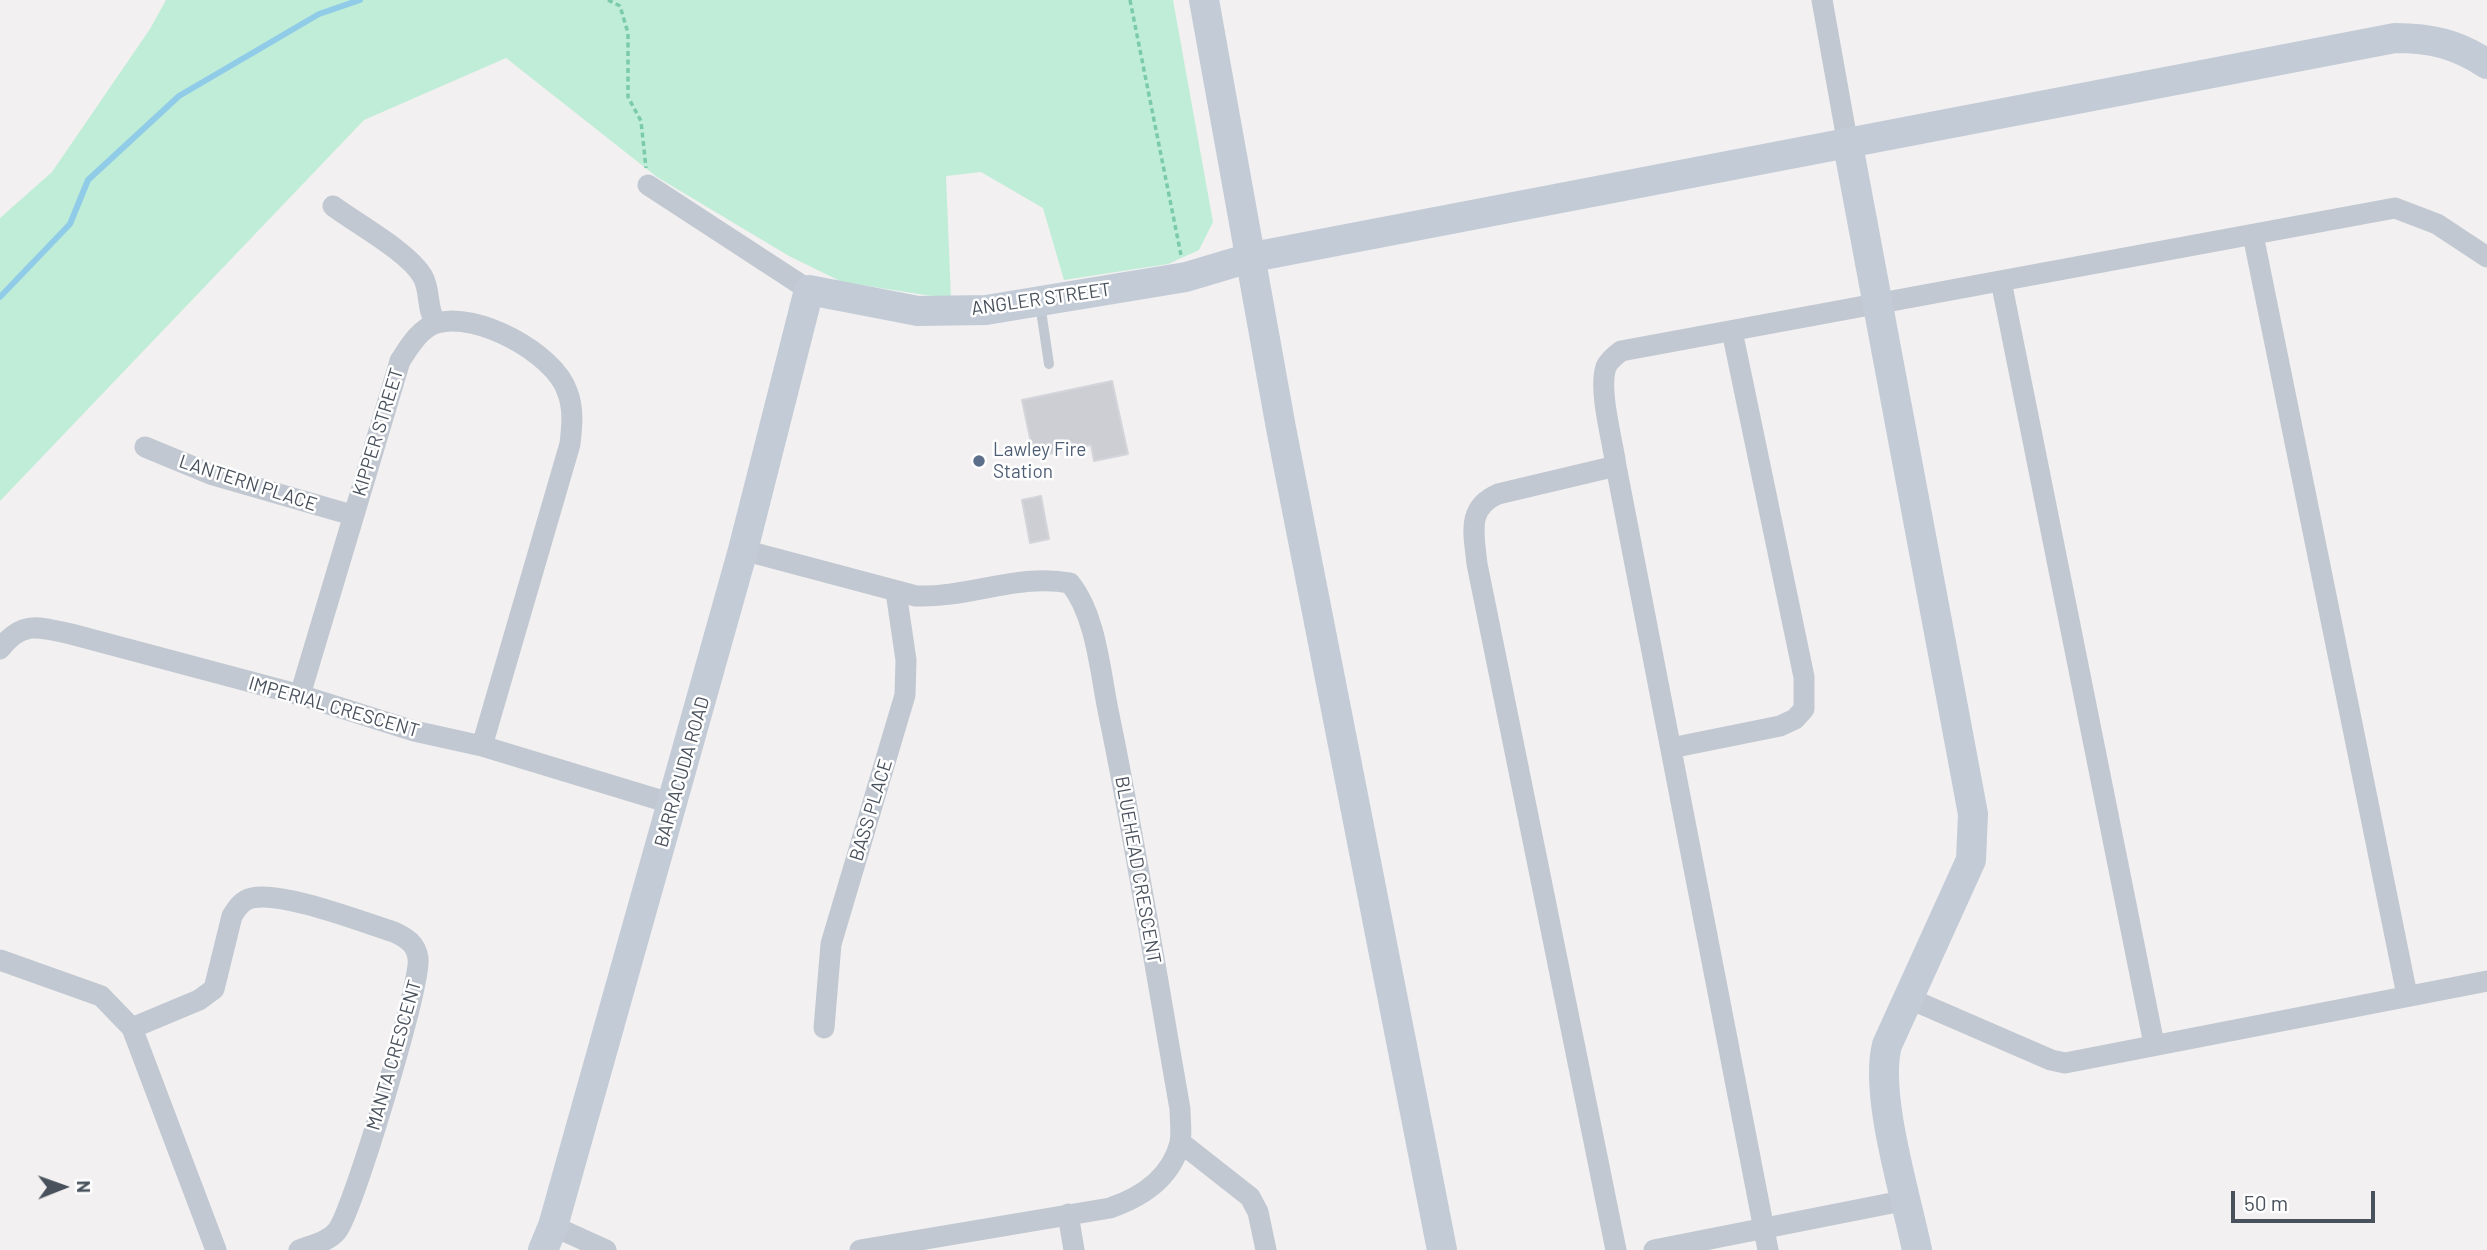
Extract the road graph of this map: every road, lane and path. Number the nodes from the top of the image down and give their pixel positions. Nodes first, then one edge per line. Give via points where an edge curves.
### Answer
1 (608, 0) edge
2 (1130, 0) edge
3 (1204, 0) edge
4 (1822, 0) edge
5 (2487, 64) edge
6 (1848, 145) junction
7 (648, 185) joint
8 (333, 206) dead end
9 (2253, 235) junction
10 (1253, 257) junction
11 (2487, 257) edge
12 (1185, 277) junction
13 (2001, 281) junction
14 (809, 290) junction
15 (1040, 301) junction
16 (1876, 304) junction
17 (436, 323) junction
18 (1732, 331) junction
19 (1049, 364) dead end
20 (145, 447) dead end
21 (1616, 466) junction
22 (352, 516) junction
23 (743, 550) junction
24 (896, 592) junction
25 (0, 649) edge
26 (300, 695) junction
27 (482, 746) junction
28 (1671, 748) junction
29 (673, 804) junction
30 (0, 960) edge
31 (2487, 981) edge
32 (2407, 995) junction
33 (1908, 998) junction
34 (132, 1028) junction
35 (824, 1028) dead end
36 (2154, 1044) junction
37 (1180, 1142) junction
38 (1907, 1200) junction
39 (1068, 1214) junction
40 (1764, 1228) junction
41 (548, 1238) edge
42 (889, 1248) edge
43 (216, 1250) edge
44 (299, 1250) edge
45 (606, 1250) edge
46 (860, 1250) edge
47 (1074, 1250) edge
48 (1266, 1250) edge
49 (1442, 1250) edge
50 (1616, 1250) edge
51 (1654, 1250) edge
52 (1768, 1250) edge
53 (1917, 1250) edge

1 - 7 path via 620,6 628,33 628,97 641,121
2 - 12 path
3 - 10 street
4 - 6 street
5 - 6 street, ANGLER STREET via 2445,42 2395,38
6 - 10 street, ANGLER STREET
6 - 16 street
7 - 14 street, ANGLER STREET
8 - 17 street via 422,274
9 - 11 street via 2395,208 2437,224
9 - 13 street
9 - 32 street
10 - 12 street, ANGLER STREET
10 - 49 street via 1281,428
12 - 15 street, ANGLER STREET
13 - 16 street
13 - 36 street
14 - 15 street, ANGLER STREET via 918,311 986,310
14 - 23 street, BARRACUDA ROAD
15 - 19 lane
16 - 18 street
16 - 33 street via 1973,814 1971,860
17 - 22 street, KIPPER STREET via 414,341 400,361
17 - 27 street via 488,325 529,348 561,378 572,411 570,444
18 - 21 street via 1621,351 1610,360 1605,386
18 - 28 street via 1804,677 1804,709 1780,726
20 - 22 street, LANTERN PLACE via 213,475
21 - 28 street
21 - 50 street via 1491,497 1479,508 1474,530
22 - 26 street, KIPPER STREET
23 - 24 street, BLUEHEAD CRESCENT
23 - 29 street, BARRACUDA ROAD
24 - 35 street, BASS PLACE via 906,660 905,695 831,944
24 - 37 street, BLUEHEAD CRESCENT via 939,597 1050,579 1070,583 1080,595 1130,818 1180,1109
25 - 26 street, IMPERIAL CRESCENT via 17,631 44,628
26 - 27 street, IMPERIAL CRESCENT via 414,731
27 - 29 street, IMPERIAL CRESCENT
28 - 40 street
29 - 41 street, BARRACUDA ROAD
30 - 34 street via 101,996
31 - 32 street
32 - 36 street
33 - 36 street via 2065,1063
33 - 38 street via 1882,1065
34 - 43 street
34 - 44 street, MANTA CRESCENT via 200,1000 214,989 232,916 249,898 273,896 408,939 418,955 415,993 355,1188 336,1232
37 - 39 street, BLUEHEAD CRESCENT via 1153,1188 1110,1208
37 - 48 street via 1250,1197
38 - 40 street
38 - 53 street
39 - 42 street, BLUEHEAD CRESCENT
39 - 47 street
40 - 51 street
40 - 52 street
41 - 45 street
42 - 46 street, BLUEHEAD CRESCENT

